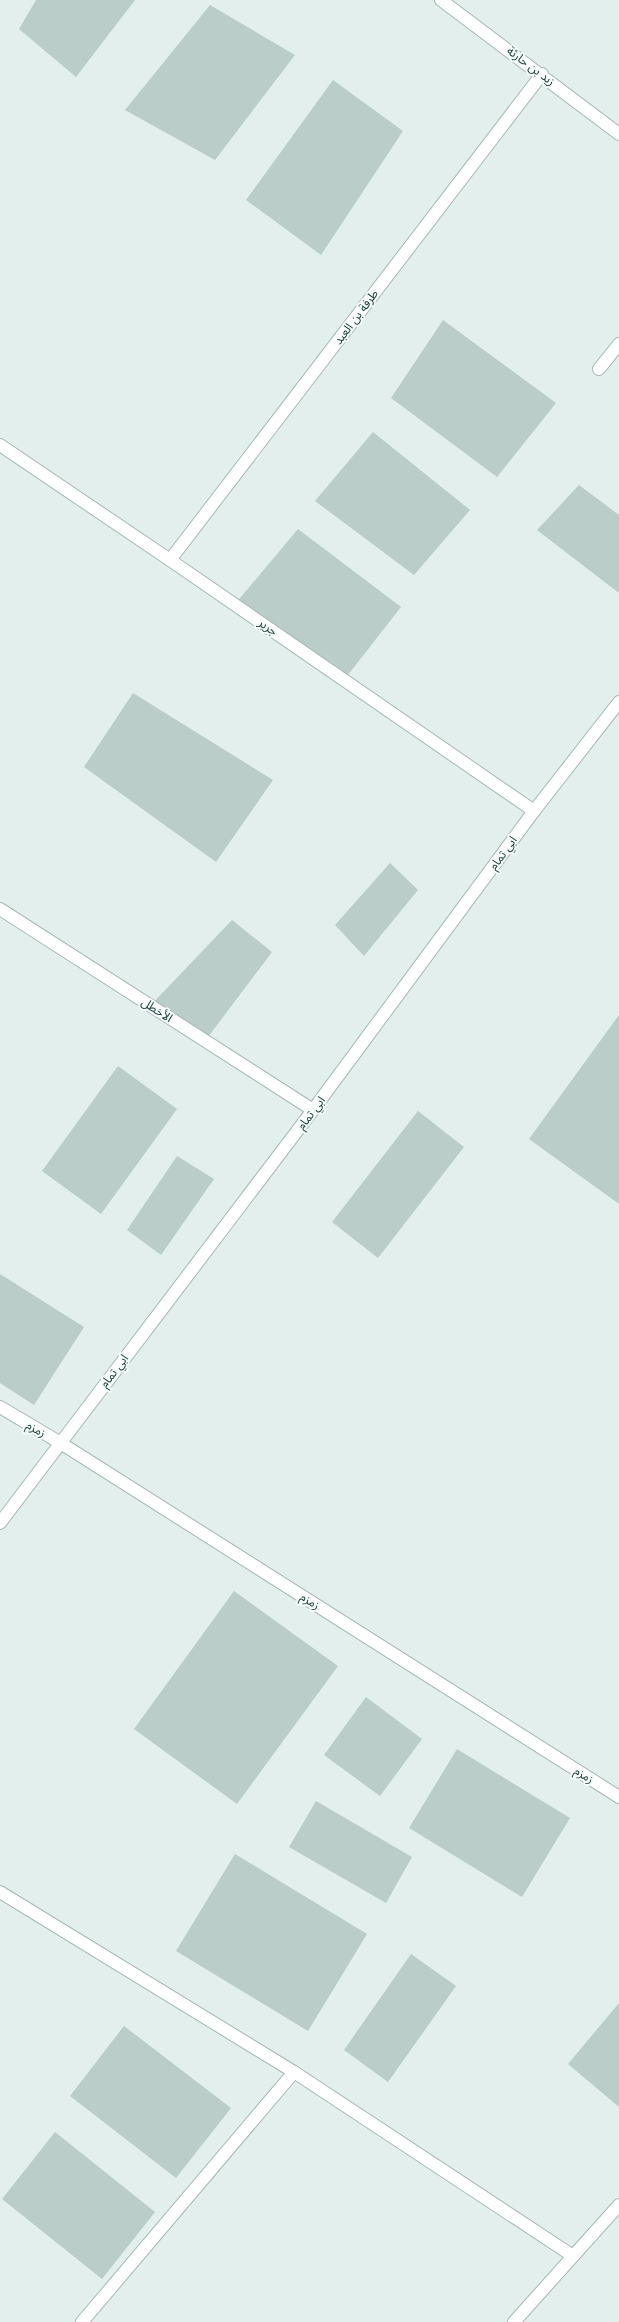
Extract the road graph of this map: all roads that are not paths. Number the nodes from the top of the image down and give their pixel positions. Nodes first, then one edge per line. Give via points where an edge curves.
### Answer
1 (441, 0) edge
2 (542, 74) junction
3 (619, 134) edge
4 (619, 344) edge
5 (599, 369) dead end
6 (0, 445) edge
7 (170, 560) junction
8 (619, 702) edge
9 (534, 812) junction
10 (0, 909) edge
11 (314, 1110) junction
12 (0, 1408) edge
13 (60, 1442) junction
14 (0, 1523) edge
15 (619, 1797) edge
16 (0, 1892) edge
17 (294, 2072) junction
18 (619, 2205) edge
19 (573, 2256) junction
20 (82, 2322) edge
21 (514, 2322) edge

1 - 2 street, زيد بن حارثة
2 - 3 street, زيد بن حارثة
2 - 7 street, طرفة بن العبد
4 - 5 street
6 - 7 street, جرير
7 - 9 street, جرير
8 - 9 street, ابي تمام
9 - 11 street, ابي تمام
10 - 11 street, الأخطل
11 - 13 street, ابي تمام
12 - 13 street, زمزم
13 - 14 street, ابي تمام
13 - 15 street, زمزم
16 - 17 street
17 - 19 street
17 - 20 street
18 - 19 street
19 - 21 street

